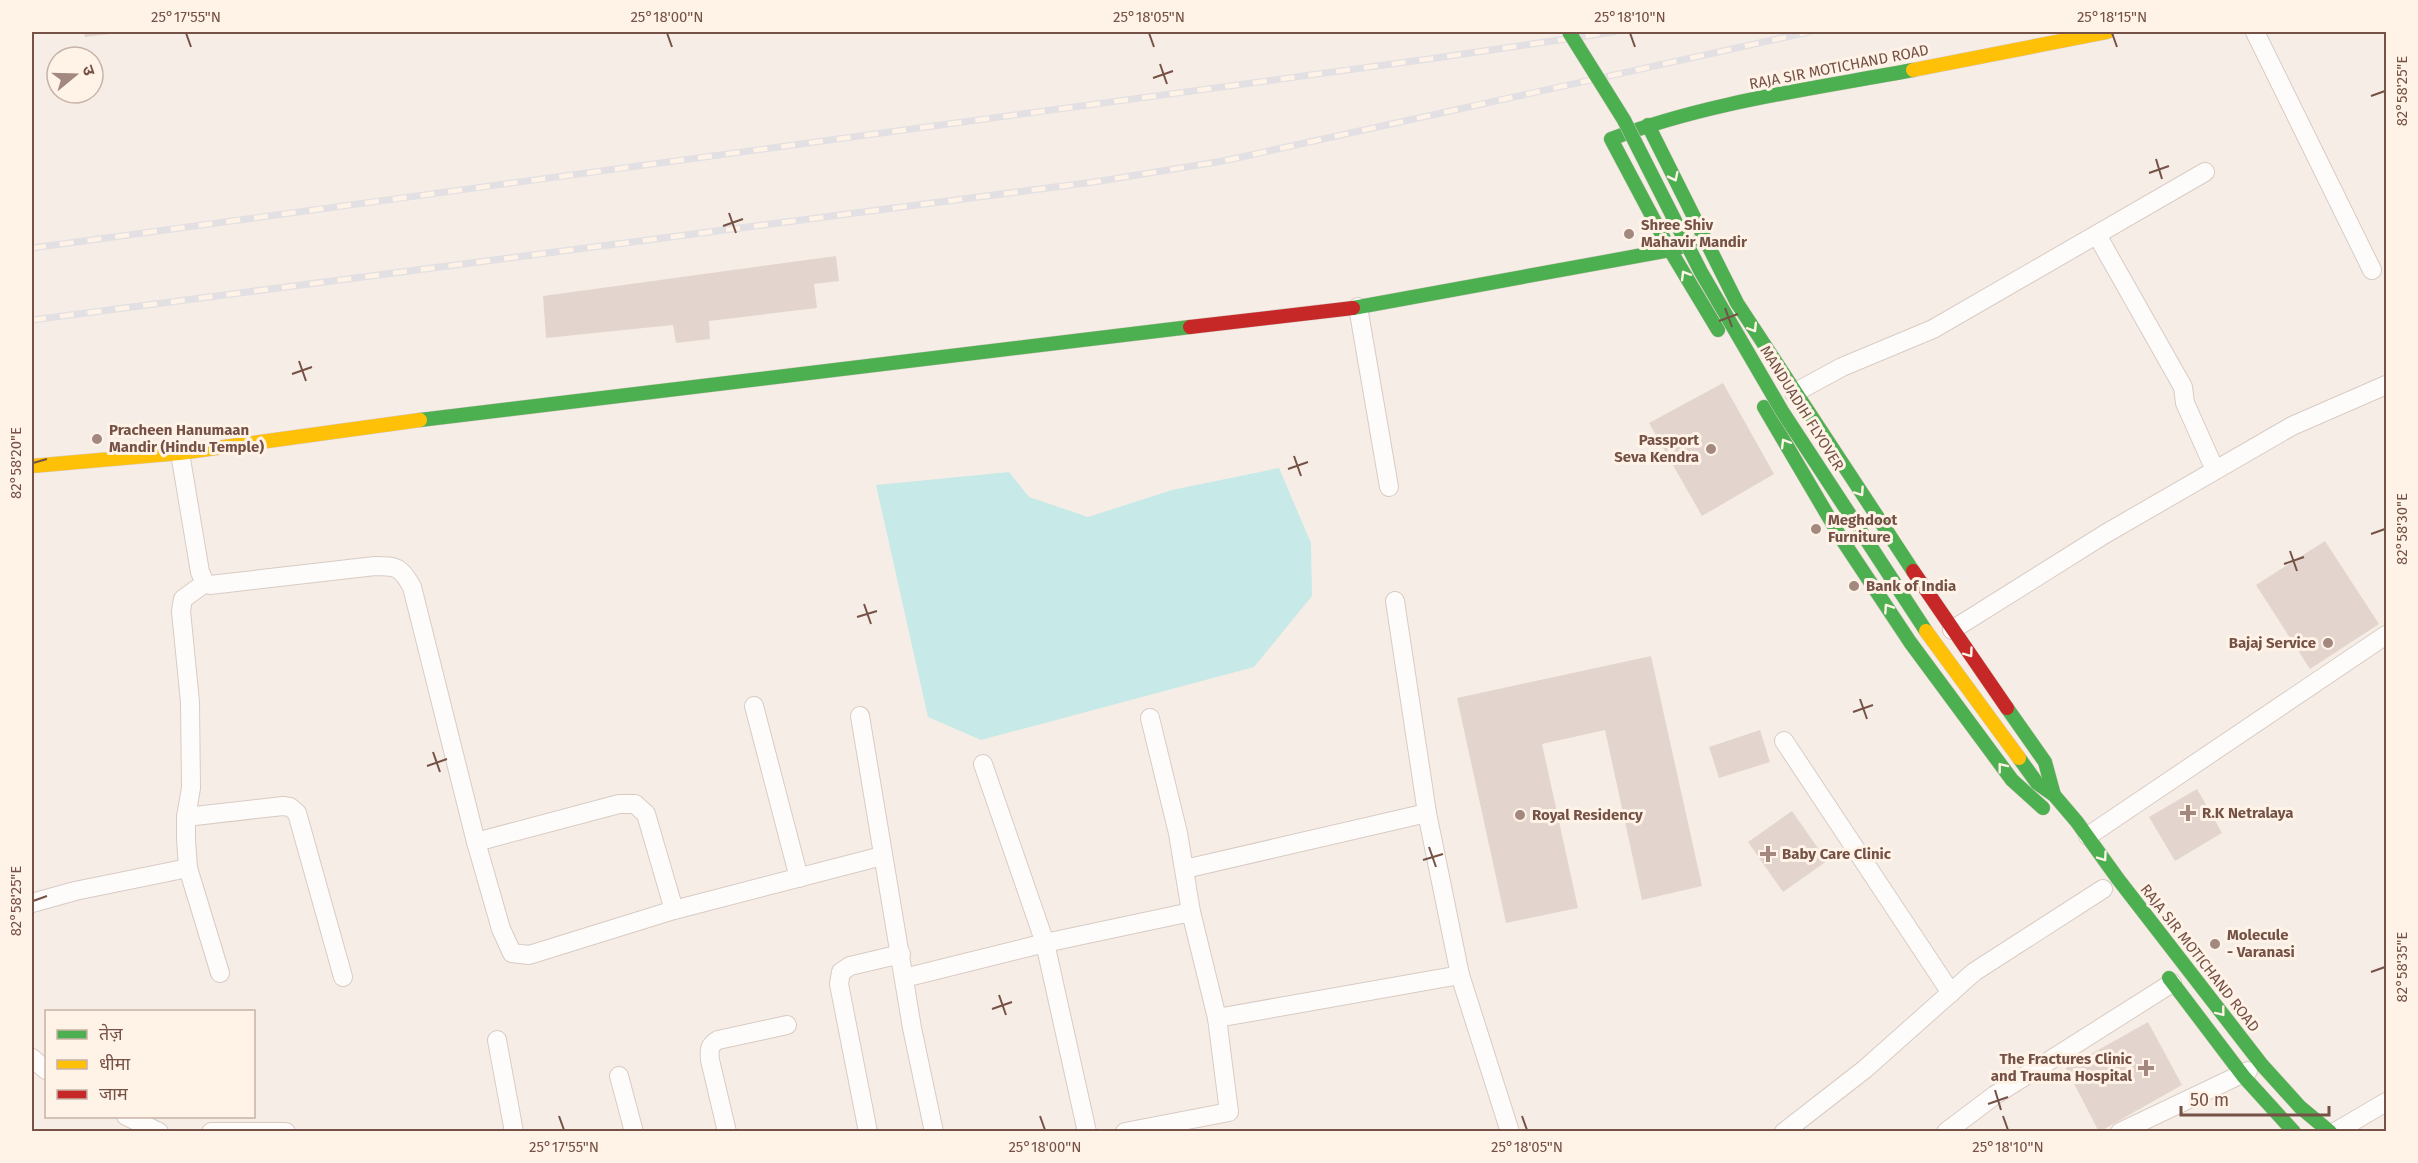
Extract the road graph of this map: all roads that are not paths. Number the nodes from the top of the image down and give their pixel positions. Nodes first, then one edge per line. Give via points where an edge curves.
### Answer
1 (1569, 32) edge
2 (2107, 32) edge
3 (2255, 32) edge
4 (1648, 125) junction
5 (2205, 172) dead end
6 (2097, 235) junction
7 (1706, 240) junction
8 (1670, 250) junction
9 (2372, 270) dead end
10 (1358, 307) junction
11 (1725, 342) dead end
12 (2386, 385) edge
13 (1794, 393) junction
14 (1755, 394) dead end
15 (180, 453) junction
16 (32, 466) edge
17 (2216, 470) junction
18 (1389, 487) dead end
19 (205, 583) junction
20 (1395, 601) dead end
21 (1952, 630) junction
22 (2386, 635) edge
23 (754, 706) dead end
24 (860, 717) dead end
25 (1150, 718) dead end
26 (1784, 741) dead end
27 (982, 764) dead end
28 (2037, 783) junction
29 (2054, 795) junction
30 (1427, 813) junction
31 (186, 817) junction
32 (2088, 836) junction
33 (476, 842) junction
34 (882, 855) junction
35 (188, 868) junction
36 (1185, 869) junction
37 (799, 879) junction
38 (2103, 889) dead end
39 (32, 903) edge
40 (674, 910) junction
41 (1191, 912) junction
42 (1045, 943) junction
43 (901, 954) junction
44 (2158, 964) dead end
45 (220, 973) dead end
46 (1460, 975) junction
47 (343, 977) dead end
48 (904, 978) junction
49 (2172, 983) junction
50 (1951, 993) junction
51 (1217, 1018) junction
52 (787, 1025) dead end
53 (497, 1040) dead end
54 (32, 1058) edge
55 (2262, 1065) junction
56 (45, 1069) edge
57 (2241, 1075) junction
58 (619, 1076) dead end
59 (2386, 1102) edge
60 (130, 1118) edge
61 (159, 1131) edge
62 (211, 1131) edge
63 (286, 1131) edge
64 (514, 1131) edge
65 (634, 1131) edge
66 (727, 1131) edge
67 (868, 1131) edge
68 (934, 1131) edge
69 (1087, 1131) edge
70 (1125, 1131) edge
71 (1510, 1131) edge
72 (1784, 1131) edge
73 (1946, 1131) edge
74 (2120, 1131) edge
75 (2294, 1131) edge
76 (2330, 1131) edge
77 (2335, 1131) edge

1 - 28 street, MANDUADIH FLYOVER, bridge via 1623,120 1701,272 1782,411 1933,642
2 - 4 street, RAJA SIR MOTICHAND ROAD via 1691,113
3 - 9 street
4 -> 7 street
4 - 8 street, RAJA SIR MOTICHAND ROAD via 1611,140
5 - 6 street
6 - 13 street via 1933,329 1842,367
6 - 17 street via 2182,387 2185,403
7 - 8 street
7 -> 13 street via 1737,303
8 - 10 street
11 -> 8 street
10 - 15 street via 410,421
10 - 18 street
12 - 17 street via 2292,426
13 -> 21 street
28 -> 14 street, MANDUADIH FLYOVER via 2047,812 2012,780 1910,642 1841,538
15 - 16 street
15 - 19 street
17 - 21 street
19 - 31 street via 183,599 181,611 190,702 191,788
19 - 33 street via 217,586 375,566 393,566 405,573 412,586
20 - 30 street
21 -> 29 street via 2044,762
22 - 32 street
23 - 37 street
24 - 34 street
25 - 36 street
26 - 50 street
27 - 42 street
28 - 29 street, MANDUADIH FLYOVER
29 - 32 street, RAJA SIR MOTICHAND ROAD
30 - 36 street
30 - 46 street
31 - 35 street
31 - 47 street via 283,806 297,813
32 -> 55 street, RAJA SIR MOTICHAND ROAD
33 - 40 street via 619,804 635,804 646,814
33 - 40 street via 501,930 513,953 529,955
34 - 37 street
34 - 43 street
35 - 39 street
35 - 45 street
36 - 41 street
37 - 40 street
38 - 50 street via 1974,972
41 - 42 street
41 - 51 street
42 - 48 street
42 - 69 street
43 - 48 street
43 - 67 street via 850,966 841,972 839,984
44 - 49 street
46 - 51 street
46 - 71 street
48 - 68 street
49 - 57 street
49 - 73 street via 1995,1095
50 - 72 street via 1865,1069
51 - 70 street via 1229,1112
52 - 66 street via 712,1044 710,1060
53 - 64 street
54 - 56 street
55 - 57 street
55 - 76 street, RAJA SIR MOTICHAND ROAD via 2300,1107
57 - 74 street
57 - 75 street
58 - 65 street
59 - 77 street
60 - 61 street
62 - 63 street

